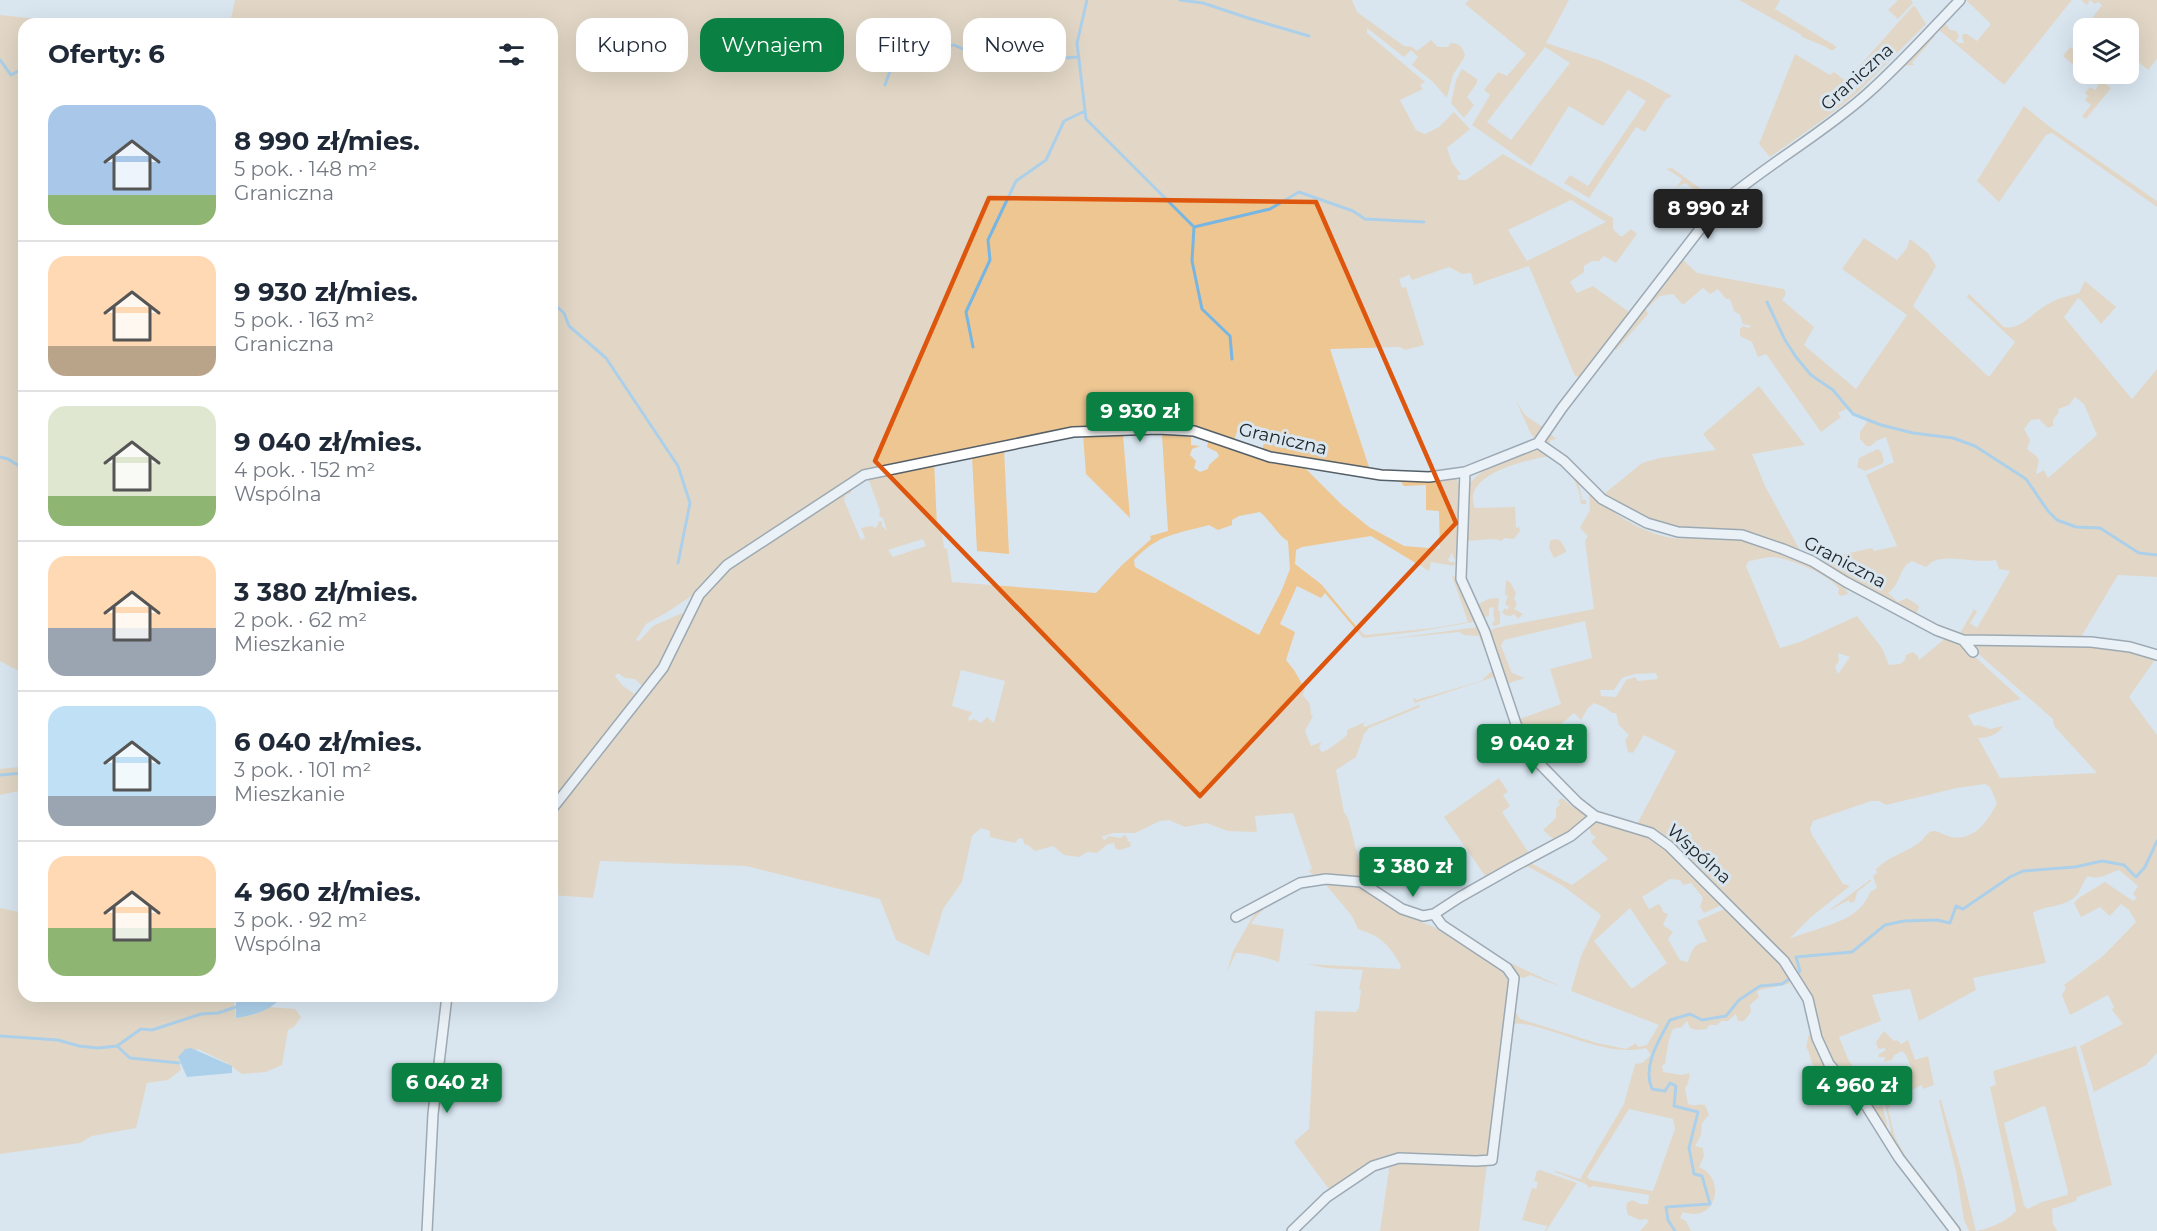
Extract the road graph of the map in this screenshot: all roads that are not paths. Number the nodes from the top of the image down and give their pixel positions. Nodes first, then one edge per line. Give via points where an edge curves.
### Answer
1 (1960, 0) edge
2 (1538, 443) junction
3 (1465, 472) junction
4 (1963, 640) junction
5 (1973, 652) dead end
6 (2157, 655) edge
7 (558, 801) edge
8 (1595, 816) junction
9 (1434, 914) junction
10 (1236, 917) dead end
11 (446, 1002) edge
12 (427, 1231) edge
13 (1292, 1231) edge
14 (1955, 1231) edge

1 - 2 street, Graniczna via 1867,94 1717,207
2 - 3 street, Graniczna
2 - 4 street, Graniczna via 1564,461 1602,499 1647,523 1678,532 1742,536 1783,549 1936,630
3 - 7 street, Graniczna via 1429,477 1381,475 1270,457 1194,431 1158,429 1073,432 864,474 727,565 699,595 663,668
3 - 8 street, Wspólna via 1461,579 1531,755
4 - 5 street
4 - 6 street, Graniczna via 2091,642
8 - 9 street via 1571,836
8 - 14 street, Wspólna via 1651,833 1669,846 1784,961 1808,999 1817,1038 1829,1064 1867,1107 1899,1158
9 - 10 street via 1423,916 1402,909 1361,882 1326,879 1300,883
9 - 13 street via 1442,925 1507,968 1514,978 1492,1160 1400,1158 1373,1166 1327,1197
11 - 12 street via 433,1114

